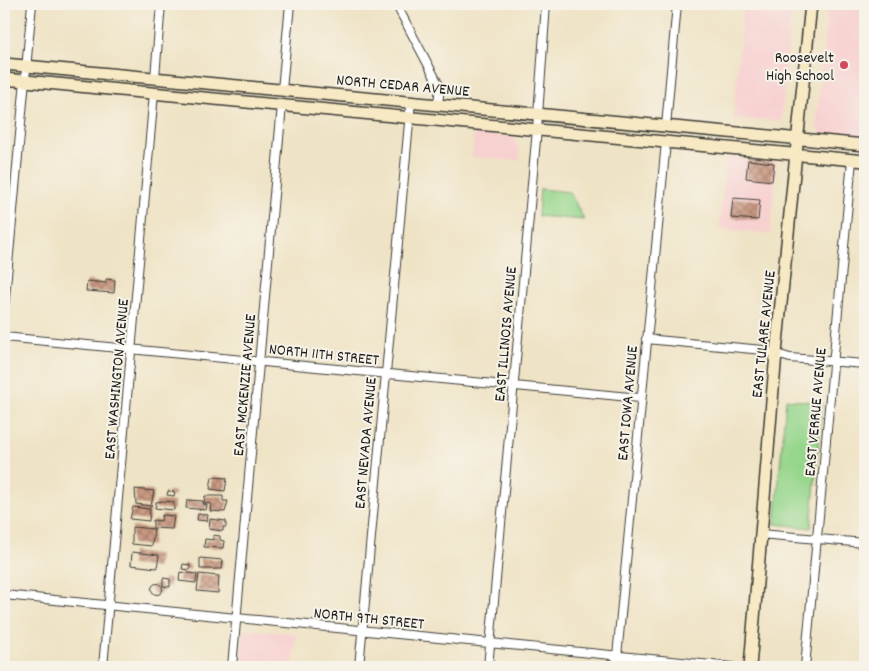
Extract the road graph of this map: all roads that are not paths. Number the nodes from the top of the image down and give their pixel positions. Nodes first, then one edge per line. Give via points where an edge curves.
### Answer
1 (32, 4) edge
2 (161, 4) edge
3 (290, 4) edge
4 (396, 4) edge
5 (546, 4) edge
6 (677, 4) edge
7 (811, 4) edge
8 (4, 64) edge
9 (26, 66) junction
10 (155, 77) junction
11 (4, 79) edge
12 (24, 81) junction
13 (282, 90) junction
14 (154, 93) junction
15 (347, 96) junction
16 (218, 100) junction
17 (411, 102) junction
18 (438, 104) junction
19 (282, 105) junction
20 (538, 114) junction
21 (409, 117) junction
22 (666, 126) junction
23 (537, 129) junction
24 (574, 132) junction
25 (799, 139) junction
26 (666, 142) junction
27 (865, 145) edge
28 (797, 155) junction
29 (852, 160) junction
30 (865, 161) edge
31 (4, 308) edge
32 (4, 337) edge
33 (646, 339) junction
34 (131, 350) junction
35 (776, 354) junction
36 (260, 360) junction
37 (833, 361) junction
38 (865, 364) edge
39 (384, 373) junction
40 (513, 386) junction
41 (640, 398) junction
42 (760, 534) junction
43 (817, 540) junction
44 (865, 543) edge
45 (4, 595) edge
46 (109, 604) junction
47 (236, 617) junction
48 (362, 630) junction
49 (490, 643) junction
50 (616, 656) junction
51 (103, 667) edge
52 (232, 667) edge
53 (359, 667) edge
54 (488, 667) edge
55 (616, 667) edge
56 (732, 667) edge
57 (750, 667) edge
58 (805, 667) edge

1 - 9 street
2 - 10 street
3 - 13 street
4 - 18 street via 440,87
5 - 20 street, EAST ILLINOIS AVENUE
6 - 22 street
7 - 25 main road, EAST TULARE AVENUE
8 - 9 main road, NORTH CEDAR AVENUE
9 - 10 main road, NORTH CEDAR AVENUE
9 - 12 street
10 - 13 main road, NORTH CEDAR AVENUE
11 - 12 main road, NORTH CEDAR AVENUE
12 - 14 main road, NORTH CEDAR AVENUE
12 - 31 street
13 - 15 main road, NORTH CEDAR AVENUE
13 - 16 main road via 272,97 234,94
14 - 16 main road, NORTH CEDAR AVENUE
14 - 34 street, EAST WASHINGTON AVENUE
15 - 17 main road, NORTH CEDAR AVENUE
15 - 19 main road via 337,101 294,98
16 - 19 main road, NORTH CEDAR AVENUE
17 - 18 main road, NORTH CEDAR AVENUE
17 - 21 street, EAST NEVADA AVENUE
18 - 20 main road, NORTH CEDAR AVENUE
19 - 21 main road, NORTH CEDAR AVENUE
19 - 36 street, EAST MCKENZIE AVENUE
20 - 22 main road, NORTH CEDAR AVENUE
20 - 23 street, EAST ILLINOIS AVENUE
21 - 23 main road, NORTH CEDAR AVENUE
21 - 39 street, EAST NEVADA AVENUE
22 - 24 main road via 658,132 616,129
22 - 25 main road, NORTH CEDAR AVENUE
23 - 24 main road, NORTH CEDAR AVENUE
23 - 40 street, EAST ILLINOIS AVENUE
24 - 26 main road, NORTH CEDAR AVENUE
25 - 27 main road, NORTH CEDAR AVENUE
25 - 28 main road, EAST TULARE AVENUE
26 - 28 main road, NORTH CEDAR AVENUE
26 - 33 street, EAST IOWA AVENUE
28 - 29 main road, NORTH CEDAR AVENUE
28 - 35 main road, EAST TULARE AVENUE
29 - 30 main road, NORTH CEDAR AVENUE
29 - 37 street, EAST VERRUE AVENUE
32 - 34 street, NORTH 11TH STREET
33 - 35 street
33 - 41 street, EAST IOWA AVENUE
34 - 36 street, NORTH 11TH STREET
34 - 46 street, EAST WASHINGTON AVENUE
35 - 37 street
35 - 42 main road, EAST TULARE AVENUE
36 - 39 street, NORTH 11TH STREET
36 - 47 street, EAST MCKENZIE AVENUE
37 - 38 street
37 - 43 street, EAST VERRUE AVENUE
39 - 40 street, NORTH 11TH STREET
39 - 48 street, EAST NEVADA AVENUE
40 - 41 street, NORTH 11TH STREET
40 - 49 street, EAST ILLINOIS AVENUE
41 - 50 street, EAST IOWA AVENUE
42 - 43 street
42 - 57 main road, EAST TULARE AVENUE
43 - 44 street
43 - 58 street, EAST VERRUE AVENUE
45 - 46 street, NORTH 9TH STREET
46 - 47 street, NORTH 9TH STREET
46 - 51 street, EAST WASHINGTON AVENUE
47 - 48 street, NORTH 9TH STREET
47 - 52 street, EAST MCKENZIE AVENUE
48 - 49 street, NORTH 9TH STREET
48 - 53 street, EAST NEVADA AVENUE
49 - 50 street, NORTH 9TH STREET
49 - 54 street, EAST ILLINOIS AVENUE
50 - 55 street, EAST IOWA AVENUE
50 - 56 street, NORTH 9TH STREET

